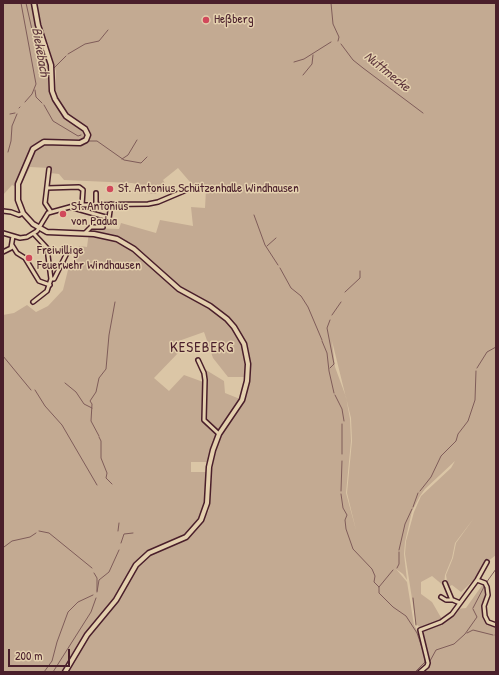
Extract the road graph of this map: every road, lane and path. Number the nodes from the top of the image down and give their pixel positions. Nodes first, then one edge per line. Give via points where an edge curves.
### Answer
1 (34, 3) edge
2 (49, 169) dead end
3 (48, 188) junction
4 (191, 188) dead end
5 (96, 193) dead end
6 (111, 204) junction
7 (82, 205) junction
8 (96, 205) junction
9 (70, 206) junction
10 (3, 211) edge
11 (51, 212) junction
12 (23, 213) junction
13 (103, 227) dead end
14 (39, 229) junction
15 (3, 233) edge
16 (85, 233) junction
17 (34, 234) junction
18 (13, 236) junction
19 (12, 245) junction
20 (3, 249) edge
21 (5, 252) edge
22 (67, 253) dead end
23 (51, 279) junction
24 (50, 285) junction
25 (34, 302) dead end
26 (198, 360) dead end
27 (219, 434) junction
28 (487, 562) dead end
29 (477, 580) junction
30 (445, 583) dead end
31 (441, 597) dead end
32 (452, 600) junction
33 (460, 603) junction
34 (496, 625) edge
35 (65, 672) edge
36 (420, 672) edge

1 - 12 main road via 51,65 54,99 64,113 85,129 88,135 87,139 80,143 49,141 33,149 18,184 18,200
2 - 3 street
3 - 7 street via 79,187 82,190
3 - 11 street via 45,203
4 - 6 street via 148,204
5 - 8 street
6 - 8 street
6 - 9 street via 109,218
7 - 8 street
7 - 9 street
9 - 11 street
10 - 12 street via 19,215
11 - 14 street via 46,215
12 - 14 main road
13 - 16 street via 91,227
14 - 16 main road via 52,233
14 - 17 street
15 - 18 street
16 - 27 main road via 117,239 134,249 172,283 217,310 234,327 245,349 248,377 242,400
17 - 18 street via 27,237
17 - 23 street via 46,245
18 - 19 street
19 - 21 street
19 - 24 street via 28,262 39,281
20 - 21 street
22 - 23 street via 54,279
23 - 24 street
24 - 25 street via 44,296
26 - 27 street via 205,380 204,420
27 - 35 main road via 210,458 208,497 201,520 186,537 152,552 136,565 116,600 87,635
28 - 29 street
29 - 33 street
29 - 34 street via 487,585 484,614 488,622
30 - 32 street
31 - 32 street
32 - 33 street
33 - 36 street via 448,618 420,630 428,663

